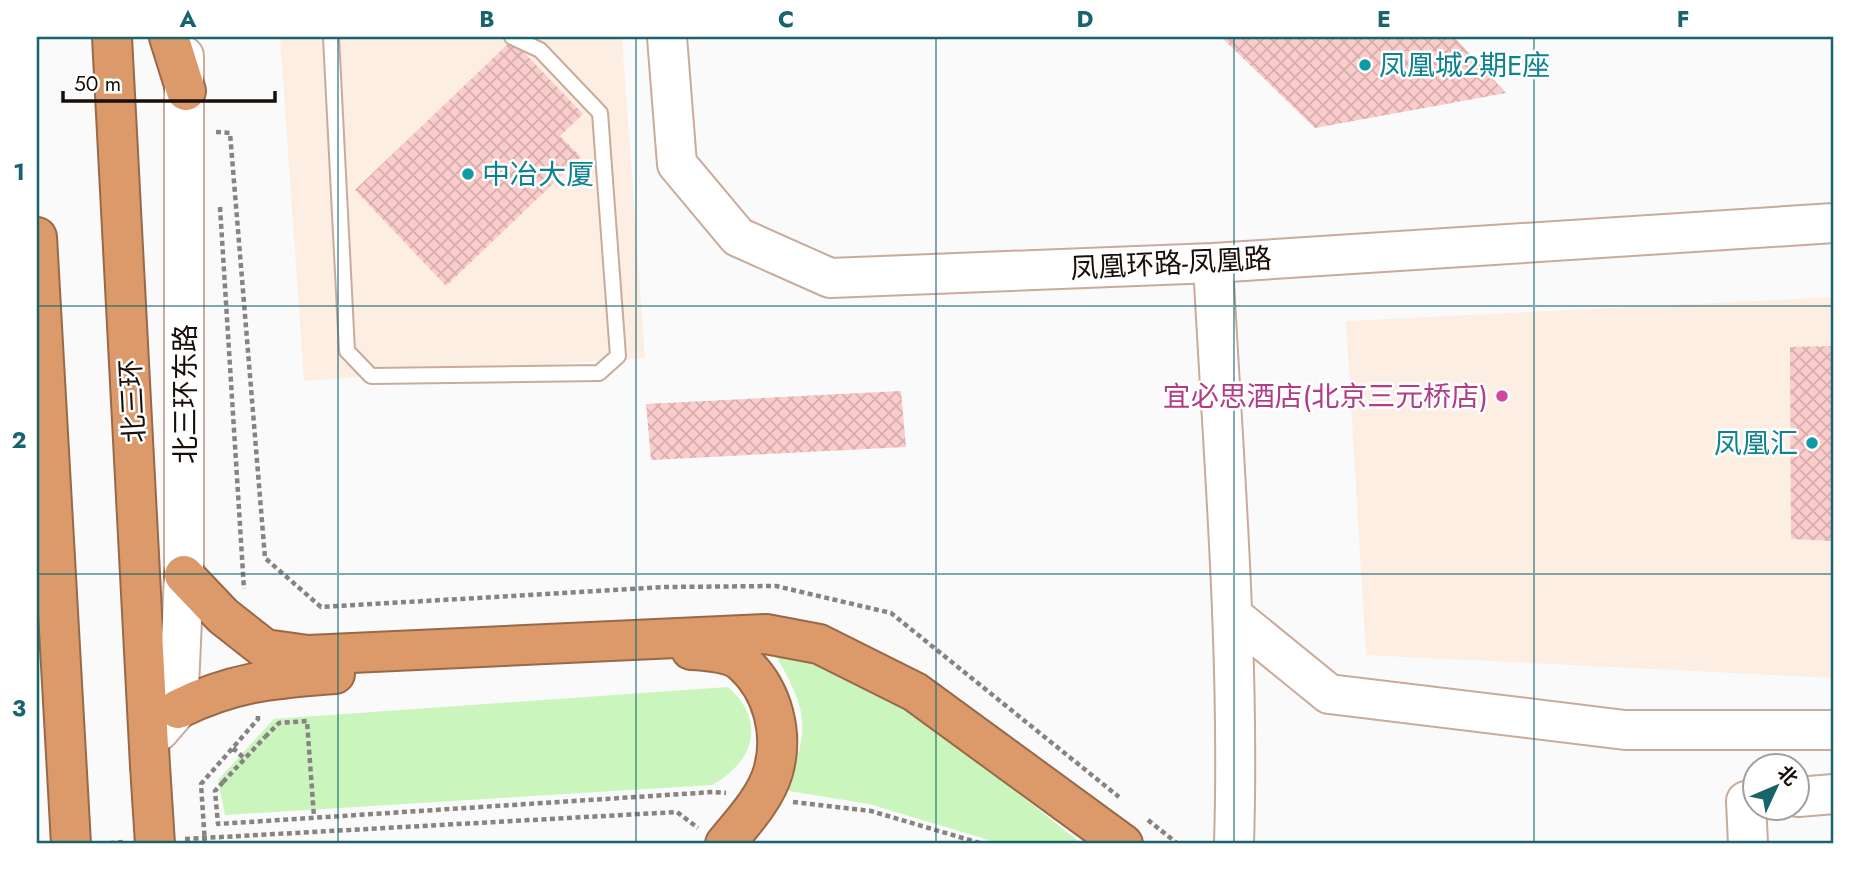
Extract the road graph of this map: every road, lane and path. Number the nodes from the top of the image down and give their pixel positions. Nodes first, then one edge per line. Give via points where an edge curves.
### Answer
1 (112, 37) edge
2 (169, 37) edge
3 (182, 37) edge
4 (331, 37) edge
5 (512, 37) edge
6 (667, 37) edge
7 (186, 91) junction
8 (214, 119) dead end
9 (215, 132) junction
10 (216, 146) dead end
11 (219, 201) dead end
12 (1834, 223) edge
13 (37, 237) edge
14 (1213, 263) junction
15 (184, 575) junction
16 (244, 587) dead end
17 (1232, 615) junction
18 (178, 709) junction
19 (1834, 730) edge
20 (38, 734) edge
21 (233, 748) dead end
22 (150, 754) junction
23 (245, 759) junction
24 (67, 782) junction
25 (1834, 794) edge
26 (737, 795) dead end
27 (1812, 796) edge
28 (786, 801) dead end
29 (1125, 802) dead end
30 (314, 817) junction
31 (1747, 822) edge
32 (1135, 831) edge
33 (716, 840) edge
34 (156, 842) edge
35 (71, 844) edge
36 (88, 844) edge
37 (983, 844) edge
38 (1178, 844) edge
39 (1234, 844) edge
40 (1748, 844) edge

1 - 22 highway, 北三环
2 - 7 highway
3 - 7 street, 北三环东路
4 - 5 lane via 347,351 371,376 599,373 618,355 600,113 541,50
6 - 14 street, 凤凰环路-凤凰路 via 677,164 738,237 830,278
7 - 15 street, 北三环东路
8 - 9 path
9 - 10 path
9 - 29 path via 230,133 265,558 321,607 666,587 776,586 891,613
11 - 16 path
12 - 14 street, 凤凰环路-凤凰路
13 - 24 highway
14 - 17 street
15 - 18 street, 北三环东路
15 - 32 highway via 223,617 265,649 308,655 766,634 819,644 915,692
17 - 19 street via 1329,694 1625,730
17 - 39 street via 1237,758
18 - 22 street
18 - 33 highway via 255,680 668,649 714,652 742,662 767,694 779,731 773,773 751,813
20 - 24 highway
21 - 23 path
22 - 34 highway, 北三环, bridge
23 - 30 path, bridge via 279,723 307,722
23 - 30 path, bridge via 215,791 218,824
24 - 35 highway
25 - 27 street
26 - 30 path via 713,792
28 - 37 path via 871,811
31 - 40 street
32 - 38 path
33 - 34 path via 677,812
34 - 36 path

